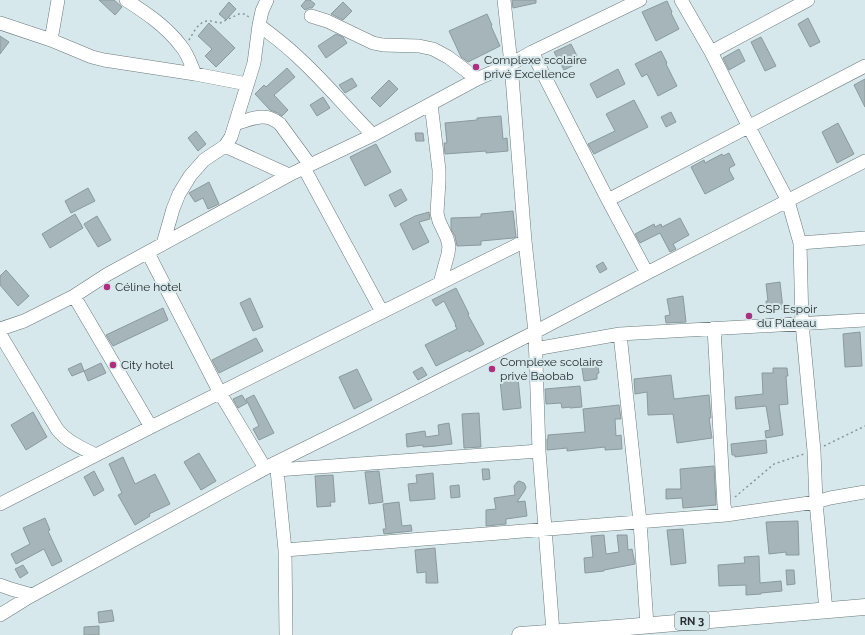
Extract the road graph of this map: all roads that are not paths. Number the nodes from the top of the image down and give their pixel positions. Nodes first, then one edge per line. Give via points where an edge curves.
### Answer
1 (58, 0) edge
2 (126, 0) edge
3 (267, 0) edge
4 (504, 0) edge
5 (640, 0) edge
6 (681, 0) edge
7 (808, 0) edge
8 (311, 16) dead end
9 (0, 23) edge
10 (259, 25) junction
11 (51, 40) junction
12 (532, 52) junction
13 (711, 52) junction
14 (511, 64) junction
15 (865, 66) edge
16 (196, 74) junction
17 (477, 79) junction
18 (247, 84) junction
19 (431, 104) junction
20 (235, 124) junction
21 (749, 127) junction
22 (373, 135) junction
23 (225, 146) junction
24 (865, 160) edge
25 (307, 166) junction
26 (290, 175) junction
27 (608, 200) junction
28 (788, 201) junction
29 (865, 238) edge
30 (525, 241) junction
31 (800, 243) junction
32 (163, 244) junction
33 (148, 253) junction
34 (647, 273) junction
35 (440, 283) junction
36 (74, 296) junction
37 (382, 312) junction
38 (865, 320) edge
39 (802, 323) junction
40 (0, 328) edge
41 (714, 328) junction
42 (535, 332) junction
43 (0, 334) edge
44 (620, 334) junction
45 (535, 349) junction
46 (220, 393) junction
47 (151, 427) junction
48 (538, 452) junction
49 (96, 455) junction
50 (272, 467) junction
51 (865, 492) edge
52 (816, 502) junction
53 (0, 504) edge
54 (725, 510) junction
55 (640, 522) junction
56 (545, 529) junction
57 (285, 550) junction
58 (4, 590) edge
59 (30, 596) junction
60 (865, 608) edge
61 (826, 610) junction
62 (0, 615) edge
63 (0, 625) edge
64 (647, 625) junction
65 (554, 632) junction
66 (617, 632) edge
67 (286, 635) edge
68 (520, 635) edge

1 - 11 street
2 - 16 street via 167,30 182,47
3 - 10 street
4 - 14 street
5 - 12 street
6 - 13 street
7 - 13 street
8 - 17 street via 373,43 433,49
9 - 11 street
10 - 18 street via 254,63
10 - 22 street via 299,58
11 - 16 street via 104,60
12 - 14 street
12 - 27 street
13 - 21 street
14 - 17 street
14 - 30 street
15 - 21 street
16 - 18 street
17 - 19 street
18 - 20 street
19 - 22 street
19 - 35 street via 439,170 437,213 449,246
20 - 23 street
20 - 25 street via 257,117 266,116 274,119 280,124
21 - 27 street
21 - 28 street
22 - 25 street
23 - 26 street
23 - 32 street via 204,160 190,176 173,209
24 - 28 street
25 - 26 street
25 - 37 street
26 - 32 street
27 - 34 street
28 - 31 street
28 - 34 street
29 - 31 street
30 - 35 street
30 - 42 street
31 - 39 street
32 - 33 street
33 - 36 street
33 - 46 street
34 - 42 street
35 - 37 street
36 - 40 street via 24,321
36 - 47 street
37 - 46 street
38 - 39 street
39 - 41 street
39 - 52 street
41 - 44 street
41 - 54 street
42 - 45 street
42 - 50 street
43 - 49 street via 57,429 70,441
44 - 45 street
44 - 55 street
45 - 48 street
46 - 47 street
46 - 50 street
47 - 49 street
48 - 50 street
48 - 56 street
49 - 53 street
50 - 57 street
50 - 59 street
51 - 52 street
52 - 54 street
52 - 61 street
54 - 55 street
55 - 56 street
55 - 64 street
56 - 57 street
56 - 65 street
57 - 67 street
58 - 59 street
59 - 62 street
59 - 63 street
60 - 61 main road, RN 3
61 - 64 main road, RN 3
64 - 66 main road, RN 3
65 - 66 main road, RN 3
65 - 68 main road, RN 3

